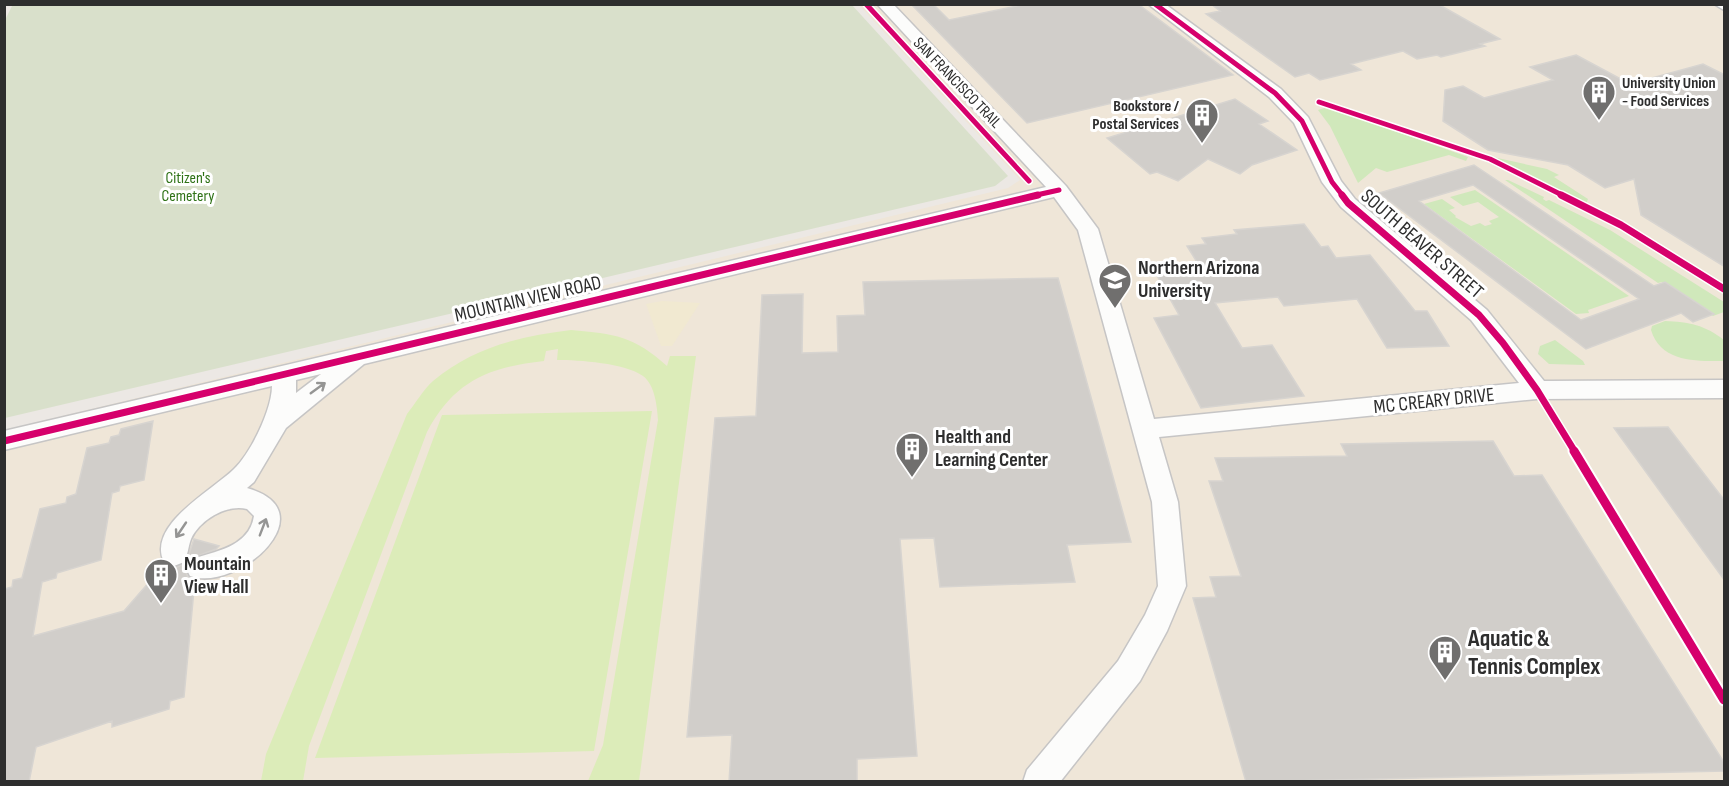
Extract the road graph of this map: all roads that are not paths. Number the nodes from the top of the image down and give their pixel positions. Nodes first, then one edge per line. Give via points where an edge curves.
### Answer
1 (884, 4) edge
2 (1155, 4) edge
3 (1059, 190) junction
4 (360, 356) junction
5 (284, 374) junction
6 (1725, 389) edge
7 (1537, 390) junction
8 (277, 421) junction
9 (1144, 429) junction
10 (4, 441) edge
11 (245, 475) junction
12 (257, 501) junction
13 (208, 506) junction
14 (174, 554) dead end
15 (200, 568) dead end
16 (1039, 782) edge

1 - 3 street
2 - 7 street, SOUTH BEAVER STREET via 1291,107 1311,135 1332,182 1348,203 1479,315
3 - 4 street, MOUNTAIN VIEW ROAD
3 - 9 street via 1088,229
4 - 5 street, MOUNTAIN VIEW ROAD
8 -> 4 street
5 - 8 street via 284,399
5 - 10 street, MOUNTAIN VIEW ROAD
6 - 7 street, MC CREARY DRIVE
7 - 9 street, MC CREARY DRIVE
8 - 11 street
9 - 16 street via 1165,502 1172,586 1129,671
11 - 12 street
11 - 13 street
12 - 13 street via 237,498
15 -> 12 street via 229,562 256,542 267,518
13 -> 14 street via 180,528

